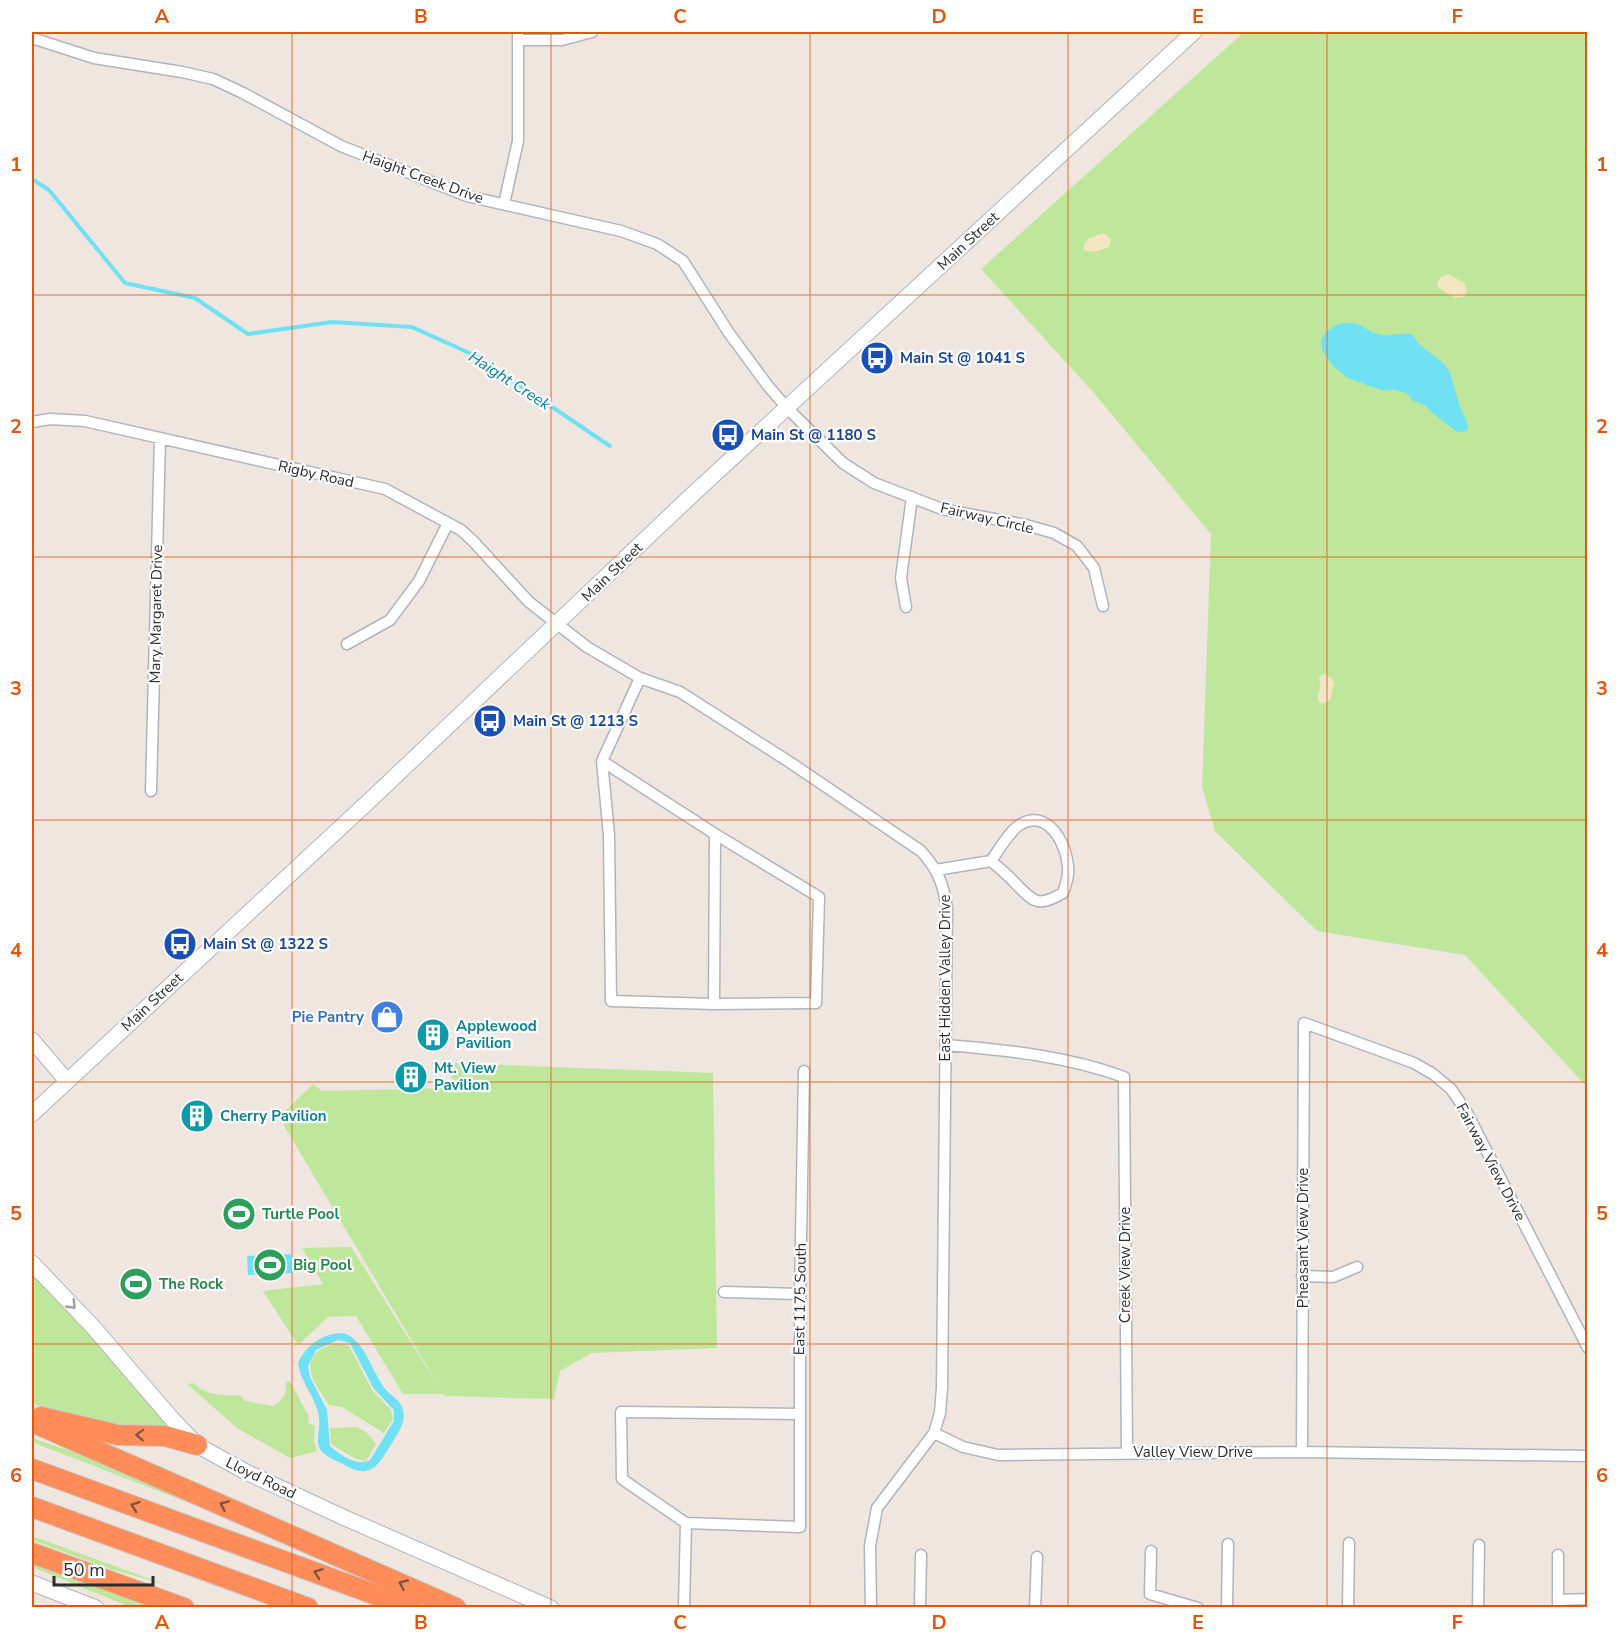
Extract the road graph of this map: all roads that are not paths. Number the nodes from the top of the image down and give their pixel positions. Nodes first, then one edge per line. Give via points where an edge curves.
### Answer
1 (592, 32) edge
2 (1194, 32) edge
3 (518, 36) edge
4 (32, 38) edge
5 (504, 204) junction
6 (787, 408) junction
7 (32, 422) edge
8 (160, 438) junction
9 (912, 497) junction
10 (448, 524) junction
11 (1103, 606) dead end
12 (906, 607) dead end
13 (557, 625) junction
14 (347, 644) dead end
15 (640, 678) junction
16 (602, 761) junction
17 (152, 791) dead end
18 (715, 834) junction
19 (991, 861) junction
20 (936, 870) junction
21 (714, 1004) junction
22 (1304, 1023) joint
23 (32, 1040) edge
24 (946, 1045) junction
25 (804, 1071) dead end
26 (67, 1081) junction
27 (32, 1114) edge
28 (32, 1263) edge
29 (1357, 1267) dead end
30 (1302, 1276) junction
31 (724, 1292) dead end
32 (800, 1294) junction
33 (1587, 1348) edge
34 (32, 1414) edge
35 (799, 1414) junction
36 (32, 1422) edge
37 (934, 1433) junction
38 (197, 1445) junction
39 (1302, 1452) junction
40 (1127, 1453) junction
41 (1587, 1456) edge
42 (32, 1469) edge
43 (32, 1507) edge
44 (686, 1524) junction
45 (1349, 1543) dead end
46 (1228, 1544) dead end
47 (1479, 1545) dead end
48 (1151, 1551) dead end
49 (32, 1553) edge
50 (921, 1555) dead end
51 (1558, 1555) dead end
52 (1037, 1557) dead end
53 (32, 1582) edge
54 (1587, 1599) edge
55 (1558, 1604) edge
56 (96, 1608) edge
57 (184, 1608) edge
58 (308, 1608) edge
59 (412, 1608) edge
60 (456, 1608) edge
61 (551, 1608) edge
62 (684, 1608) edge
63 (871, 1608) edge
64 (920, 1608) edge
65 (1035, 1608) edge
66 (1198, 1608) edge
67 (1227, 1608) edge
68 (1348, 1608) edge
69 (1478, 1608) edge

1 - 3 street via 562,39
2 - 6 main road, Main Street
3 - 5 street via 518,141
4 - 5 street, Haight Creek Drive via 94,58 213,80 341,146 466,196
5 - 6 street, Haight Creek Drive via 621,231 657,244 683,261 729,333
6 - 9 street, Fairway Circle via 843,463 874,483
6 - 13 main road, Main Street
7 - 8 street, Rigby Road via 50,418 85,421
8 - 10 street, Rigby Road via 385,489
8 - 17 street, Mary Margaret Drive
9 - 11 street, Fairway Circle via 942,509 1054,533 1077,546 1094,568
9 - 12 street via 901,578
10 - 13 street, Rigby Road via 473,541 529,602
10 - 14 street via 419,581 390,620
13 - 15 street, East Hidden Valley Drive
13 - 26 main road, Main Street
15 - 16 street
15 - 20 street, East Hidden Valley Drive via 680,692 791,763 921,851
16 - 18 street
16 - 21 street via 609,835 610,1001
18 - 21 street
18 - 21 street via 819,897 816,1003
19 - 19 street via 1030,900 1041,903 1063,894 1068,863 1054,829 1046,822 1031,820 1019,824
19 - 20 street
20 - 24 street, East Hidden Valley Drive via 944,886 947,908
22 - 30 street, Pheasant View Drive
22 - 33 street, Fairway View Drive via 1414,1063 1451,1089 1466,1111
23 - 26 main road
24 - 37 street, East Hidden Valley Drive via 942,1388
24 - 40 street, Creek View Drive via 1019,1051 1124,1077
25 - 32 street, East 1175 South
26 - 27 main road, Main Street
28 -> 38 main road, Lloyd Road
29 - 30 street via 1333,1277
30 - 39 street, Pheasant View Drive
31 - 32 street
32 - 35 street, East 1175 South
38 -> 34 highway via 165,1436 118,1435
35 - 44 street, East 1175 South via 800,1527
35 - 44 street via 621,1412 622,1479
60 -> 36 highway
37 - 40 street, Valley View Drive via 963,1447 998,1455
37 - 63 street via 878,1508 870,1546
38 - 61 main road, Lloyd Road via 325,1509
39 - 40 street, Valley View Drive
39 - 41 street, Valley View Drive
59 -> 42 highway
43 - 58 highway
44 - 62 street
45 - 68 street
46 - 67 street
47 - 69 street
48 - 66 street via 1150,1594
49 - 57 highway
50 - 64 street
51 - 55 street
52 - 65 street
53 - 56 main road
54 - 55 street

